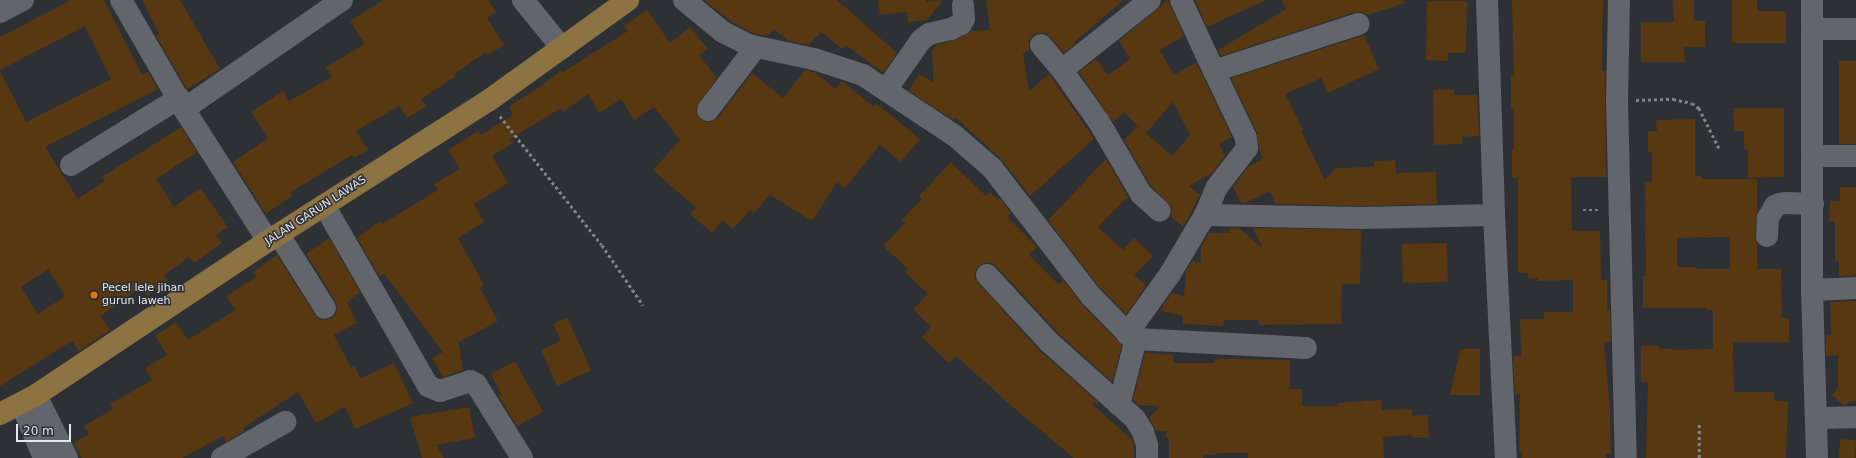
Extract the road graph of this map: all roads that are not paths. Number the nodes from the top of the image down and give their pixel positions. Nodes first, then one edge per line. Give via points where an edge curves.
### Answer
1 (23, 0) edge
2 (121, 0) edge
3 (342, 0) edge
4 (523, 0) edge
5 (628, 0) edge
6 (684, 0) edge
7 (1150, 0) edge
8 (1181, 0) edge
9 (1487, 0) edge
10 (1619, 0) edge
11 (1812, 0) edge
12 (963, 5) dead end
13 (0, 12) edge
14 (1359, 24) dead end
15 (1812, 29) junction
16 (1856, 29) edge
17 (1041, 45) dead end
18 (562, 48) junction
19 (755, 48) junction
20 (1062, 70) junction
21 (1214, 71) junction
22 (886, 90) junction
23 (182, 103) junction
24 (708, 110) dead end
25 (1812, 156) junction
26 (1856, 156) edge
27 (72, 165) dead end
28 (1813, 204) junction
29 (324, 205) junction
30 (1160, 211) dead end
31 (1494, 214) junction
32 (1205, 215) junction
33 (1767, 236) dead end
34 (273, 238) junction
35 (987, 275) dead end
36 (1856, 288) edge
37 (1812, 290) junction
38 (325, 308) dead end
39 (1132, 337) junction
40 (1306, 348) dead end
41 (28, 399) junction
42 (1118, 405) junction
43 (0, 414) edge
44 (1856, 417) edge
45 (1817, 418) junction
46 (285, 422) dead end
47 (44, 458) edge
48 (68, 458) edge
49 (222, 458) edge
50 (522, 458) edge
51 (1147, 458) edge
52 (1506, 458) edge
53 (1626, 458) edge
54 (1817, 458) edge

1 - 13 street
2 - 23 street
3 - 23 street
4 - 18 street
5 - 18 main road, JALAN GARUN LAWAS
6 - 19 street via 723,32
7 - 20 street
8 - 21 street
9 - 31 street
10 - 53 street via 1617,100
11 - 15 street
12 - 22 street via 964,19 961,24 929,34 921,40
14 - 21 street
15 - 16 street
15 - 25 street
17 - 20 street
18 - 29 main road, JALAN GARUN LAWAS via 488,101
19 - 22 street via 814,58 843,67 863,75
19 - 24 street
20 - 30 street via 1099,122 1141,194
21 - 32 street via 1248,144 1243,155 1217,187
22 - 39 street via 954,136 992,168 1091,296
23 - 27 street
23 - 34 street
25 - 26 street
25 - 28 street
28 - 33 street via 1785,203 1775,206 1768,218
28 - 37 street
29 - 34 main road, JALAN GARUN LAWAS
29 - 50 street via 428,386 440,391 464,382 476,384
31 - 32 street via 1362,218
31 - 52 street
32 - 39 street
34 - 38 street
34 - 41 main road, JALAN GARUN LAWAS
35 - 42 street via 1049,342
36 - 37 street
37 - 45 street
39 - 40 street
39 - 42 street
41 - 43 main road, JALAN GARUN LAWAS
41 - 47 street
41 - 48 street
42 - 51 street via 1135,419 1143,432
44 - 45 street
45 - 54 street
46 - 49 street

